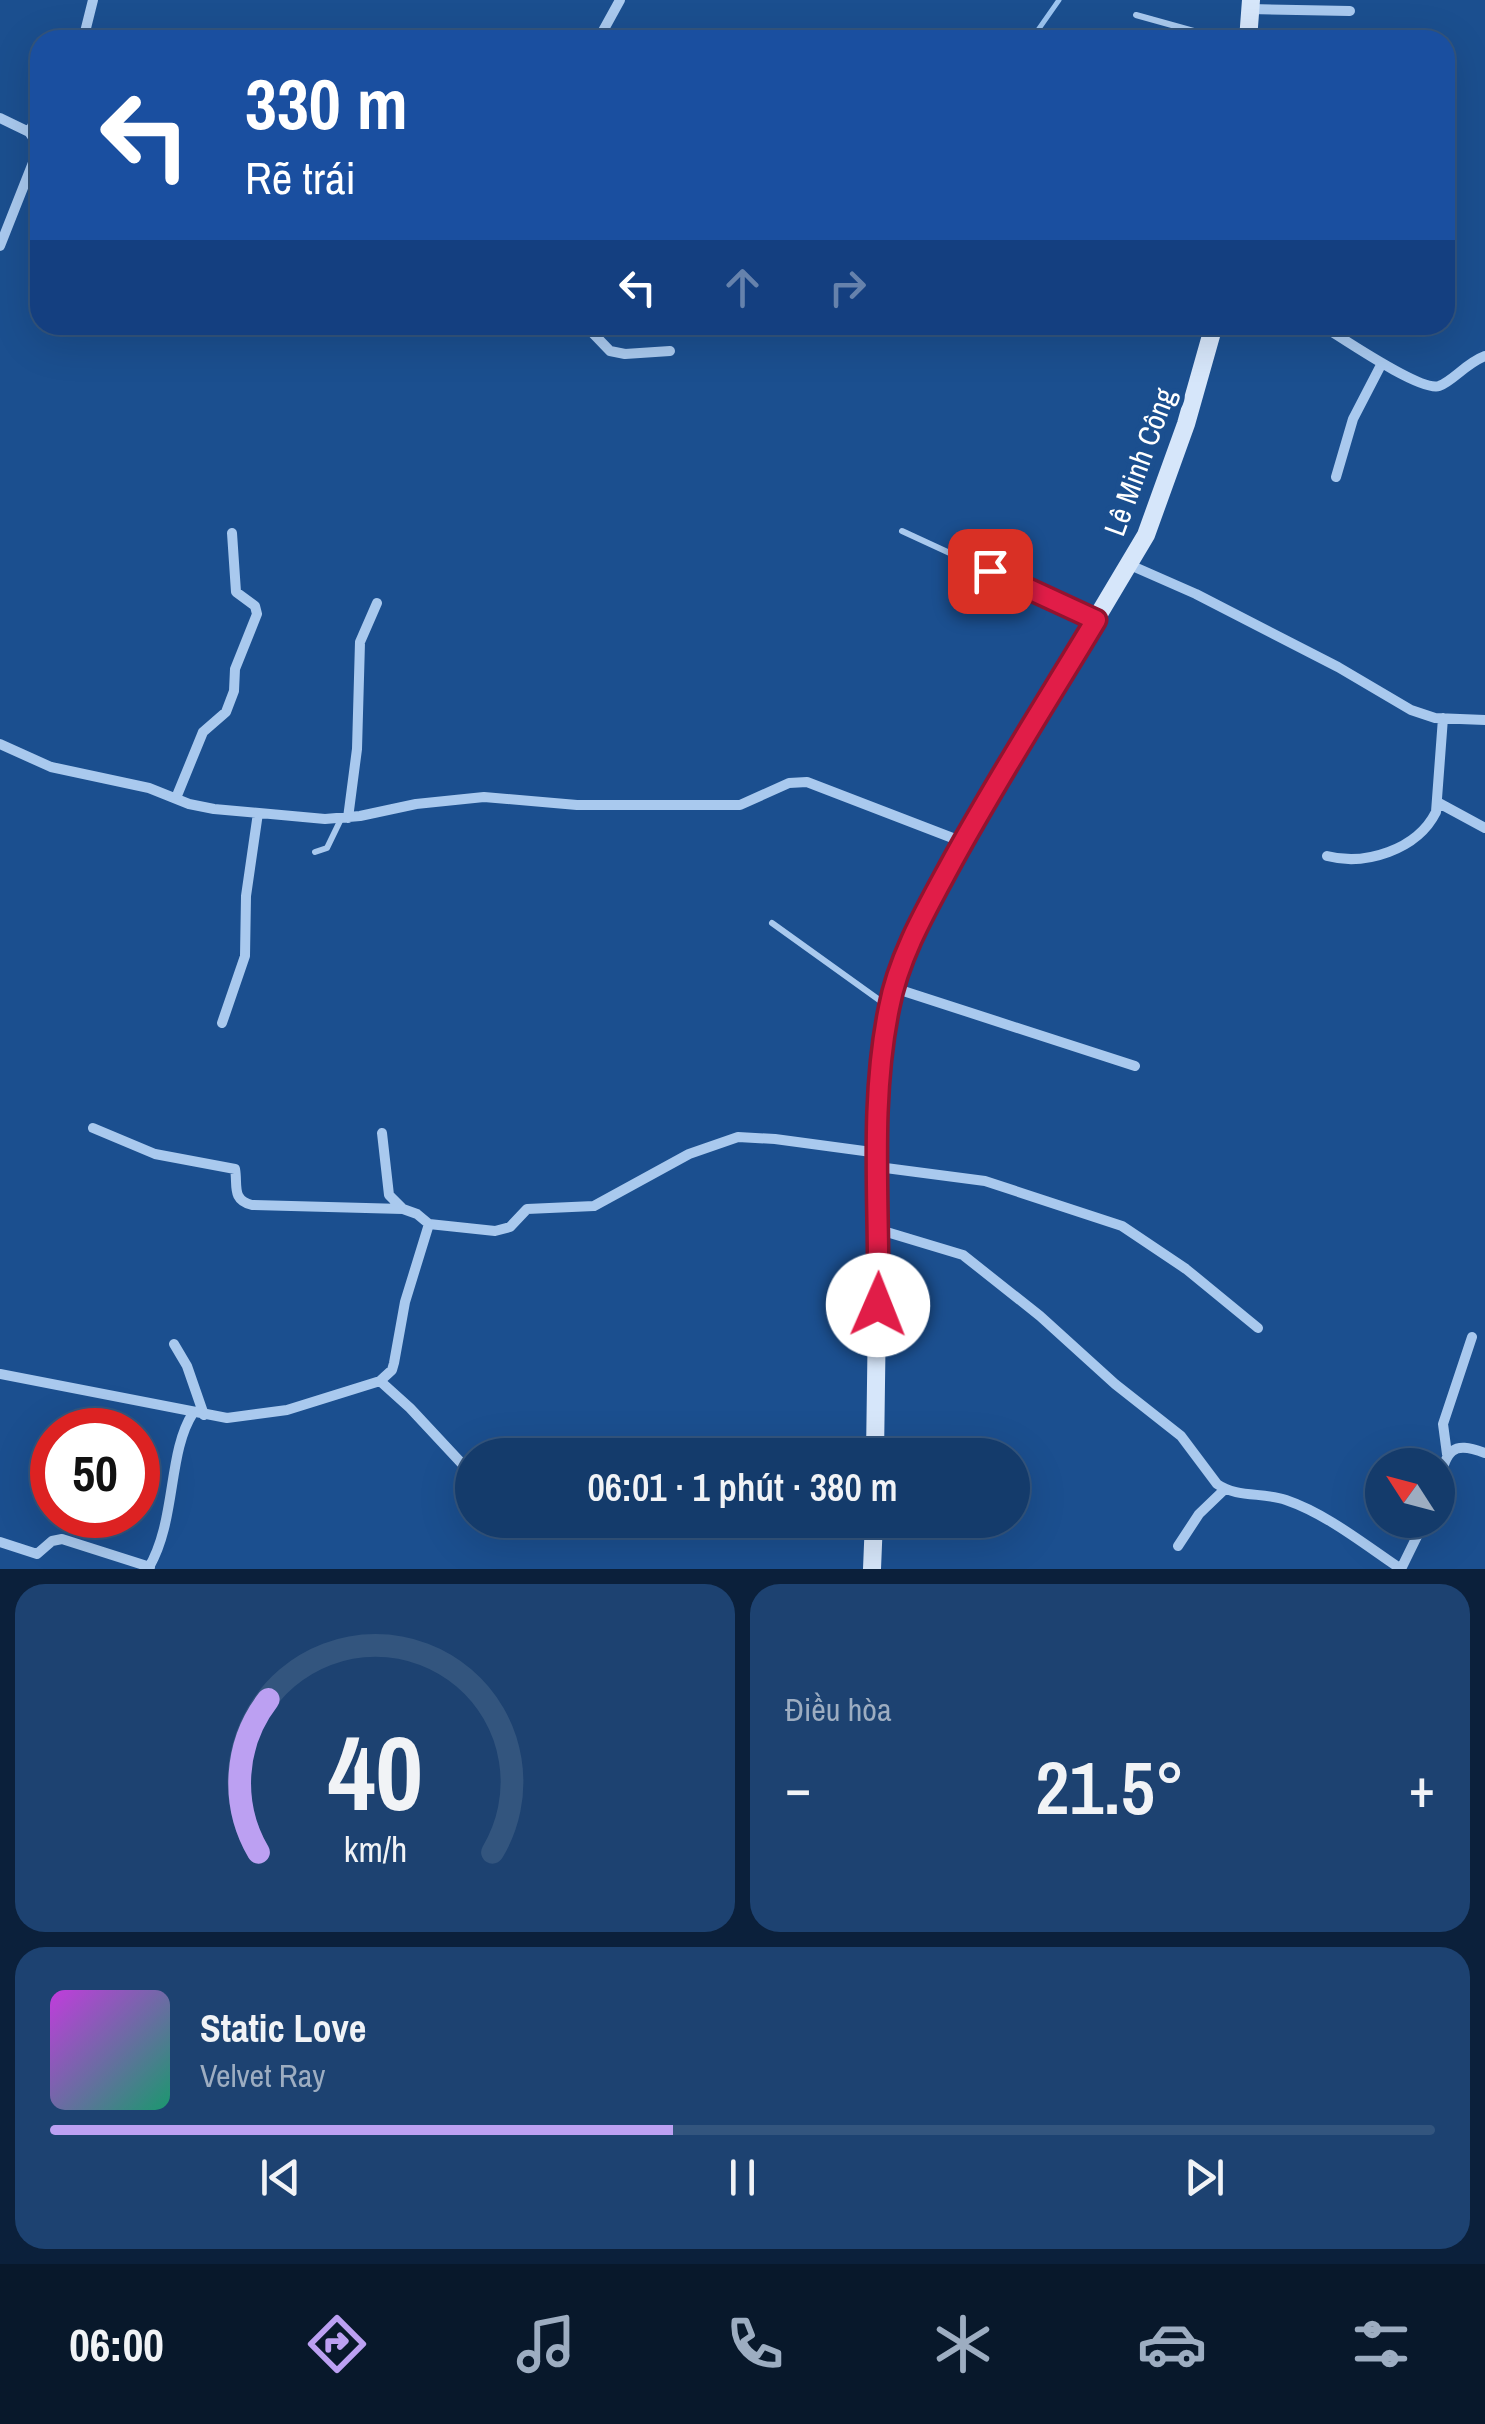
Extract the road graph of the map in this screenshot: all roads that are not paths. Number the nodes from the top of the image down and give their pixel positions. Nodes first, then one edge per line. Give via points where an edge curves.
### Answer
1 (93, 0) edge
2 (620, 0) edge
3 (1250, 4) edge
4 (1350, 11) dead end
5 (1136, 15) dead end
6 (86, 30) edge
7 (604, 30) edge
8 (1190, 30) edge
9 (1249, 30) edge
10 (0, 118) edge
11 (29, 132) edge
12 (30, 170) edge
13 (0, 246) edge
14 (595, 335) edge
15 (1211, 335) edge
16 (1337, 335) edge
17 (670, 351) dead end
18 (1485, 356) edge
19 (1382, 363) junction
20 (1336, 476) dead end
21 (902, 531) dead end
22 (232, 533) dead end
23 (1130, 565) junction
24 (377, 603) dead end
25 (1096, 620) junction
26 (1444, 718) junction
27 (1485, 720) edge
28 (0, 744) edge
29 (176, 798) junction
30 (1436, 802) junction
31 (258, 813) junction
32 (344, 819) junction
33 (1485, 828) edge
34 (963, 842) junction
35 (314, 852) dead end
36 (1327, 856) dead end
37 (772, 924) dead end
38 (891, 998) junction
39 (222, 1023) dead end
40 (1135, 1066) dead end
41 (94, 1128) dead end
42 (382, 1133) dead end
43 (879, 1160) junction
44 (402, 1209) junction
45 (429, 1224) junction
46 (880, 1230) junction
47 (1258, 1328) dead end
48 (1472, 1337) dead end
49 (174, 1344) dead end
50 (0, 1374) edge
51 (380, 1380) junction
52 (199, 1414) junction
53 (876, 1438) edge
54 (1446, 1448) edge
55 (1455, 1450) edge
56 (1485, 1453) edge
57 (455, 1457) edge
58 (1225, 1489) junction
59 (873, 1538) edge
60 (1416, 1538) edge
61 (0, 1542) edge
62 (1178, 1546) dead end
63 (149, 1568) edge
64 (872, 1569) edge
65 (1401, 1569) edge

1 - 6 street
2 - 7 street
3 - 4 street
3 - 9 main road
5 - 8 lane
10 - 11 street
12 - 13 street
14 - 17 street via 610,351
15 - 23 main road, Lê Minh Công via 1158,506
16 - 19 street
18 - 19 street via 1439,386
19 - 20 street via 1353,419
21 - 25 lane
22 - 29 street via 236,592 257,614 226,712 203,732
23 - 25 main road, Lê Minh Công
23 - 26 street via 1412,710
24 - 32 street via 360,642 356,749
25 - 34 main road, Lê Minh Công
26 - 27 street
26 - 30 street
28 - 29 street via 51,767
29 - 31 street
30 - 33 street
30 - 36 street via 1430,824 1411,840 1358,861
31 - 32 street
31 - 39 street via 244,956
32 - 34 street via 484,797 577,806 740,805 798,781
32 - 35 lane via 327,848
34 - 38 main road, Lê Minh Công via 910,943
37 - 38 lane
38 - 40 street
38 - 43 main road, Lê Minh Công
41 - 44 street via 166,1157 235,1169 239,1199 252,1205
42 - 44 street via 389,1195
43 - 45 street via 738,1137 702,1148 594,1206 528,1209 495,1231
43 - 46 main road, Lê Minh Công
43 - 47 street via 985,1181 1122,1226
44 - 45 street
45 - 51 street via 392,1370
46 - 53 main road, Lê Minh Công
46 - 58 street via 964,1254 1182,1436
48 - 54 street via 1443,1424
49 - 52 street
50 - 52 street
51 - 52 street via 264,1415
51 - 57 street
52 - 63 street via 183,1430 163,1538
55 - 56 street
58 - 62 street
58 - 65 street via 1288,1501
59 - 64 main road
60 - 65 street
61 - 63 street via 37,1554 62,1539

